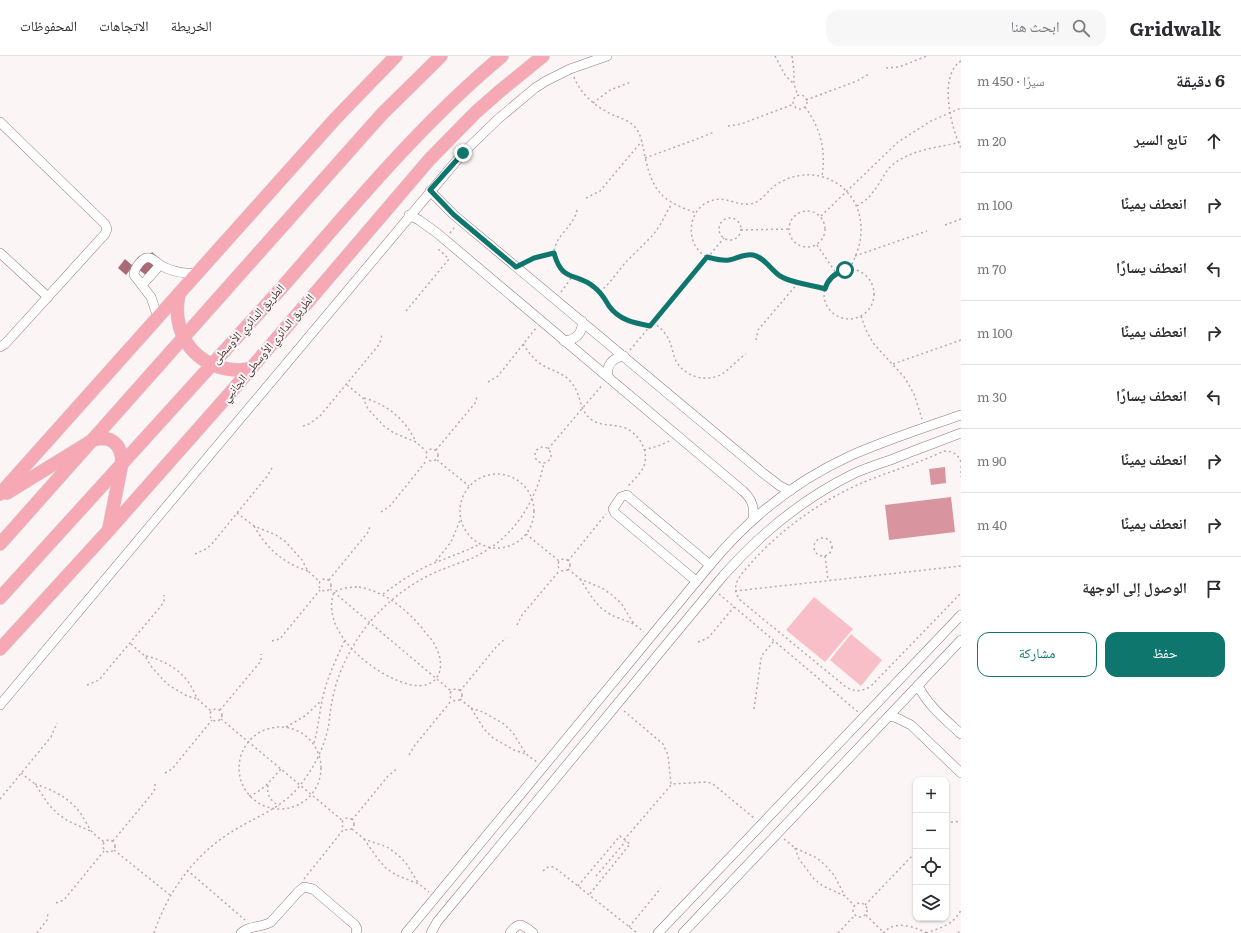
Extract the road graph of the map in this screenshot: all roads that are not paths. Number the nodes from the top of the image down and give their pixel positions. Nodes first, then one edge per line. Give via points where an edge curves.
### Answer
1 (396, 56) edge
2 (441, 56) edge
3 (502, 56) edge
4 (543, 56) edge
5 (607, 56) edge
6 (0, 122) edge
7 (430, 190) junction
8 (409, 215) junction
9 (0, 253) edge
10 (160, 265) junction
11 (197, 273) junction
12 (142, 285) junction
13 (179, 294) junction
14 (48, 297) junction
15 (158, 318) junction
16 (582, 321) junction
17 (184, 338) junction
18 (564, 341) junction
19 (0, 347) edge
20 (624, 356) junction
21 (212, 365) junction
22 (250, 369) junction
23 (608, 378) junction
24 (961, 415) edge
25 (961, 434) edge
26 (93, 440) junction
27 (122, 463) junction
28 (790, 491) junction
29 (0, 496) edge
30 (754, 519) junction
31 (108, 530) junction
32 (0, 544) edge
33 (710, 565) junction
34 (696, 581) junction
35 (0, 598) edge
36 (961, 614) edge
37 (961, 640) edge
38 (0, 649) edge
39 (918, 685) junction
40 (0, 705) edge
41 (889, 716) junction
42 (961, 734) edge
43 (961, 773) edge
44 (663, 932) edge
45 (242, 933) edge
46 (356, 933) edge
47 (406, 933) edge
48 (431, 933) edge
49 (510, 933) edge
50 (533, 933) edge
51 (683, 933) edge

1 - 11 highway via 335,119
2 - 17 highway via 382,114
3 - 21 highway, الطريق الدائري الأوسطى via 458,94 411,142
4 - 22 highway, الطريق الدائري الأوسطى الجانبي via 475,113 429,160
5 - 7 street via 570,70 535,88 498,119
6 - 14 street via 106,226 105,234
7 - 8 street
7 - 16 street via 454,215
8 - 18 street via 437,233
8 - 40 street
9 - 14 street
10 - 11 street via 178,272
10 - 12 street
10 - 12 street via 151,258 143,259 134,273
11 - 13 highway
12 - 15 street via 154,304
13 - 15 highway
13 - 17 highway via 177,316
14 - 19 street
15 - 29 highway
16 - 18 street via 580,333 576,338
16 - 20 street
17 - 21 highway via 193,351
17 - 26 highway
18 - 23 street
20 - 23 street via 612,360 607,371
20 - 28 street via 763,473
21 - 22 highway via 231,370
21 - 27 highway, الطريق الدائري الأوسطى
22 - 31 highway, الطريق الدائري الأوسطى الجانبي
23 - 30 street via 748,496 753,507
24 - 28 street via 848,457
25 - 48 street via 864,469 816,494 765,532 713,589 442,916
26 - 27 highway via 102,438 118,446 122,454
26 - 29 highway
26 - 32 highway
27 - 31 highway
27 - 35 highway, الطريق الدائري الأوسطى
28 - 30 street
30 - 33 street
31 - 38 highway, الطريق الدائري الأوسطى الجانبي
33 - 34 street
33 - 34 street via 629,497 624,496 613,509 615,513
34 - 47 street
36 - 44 street
37 - 39 street
39 - 41 street
39 - 42 street via 926,700
41 - 43 street via 911,725
41 - 51 street
45 - 46 street via 246,928 271,922 304,887 313,889 355,925
49 - 50 street via 519,924

